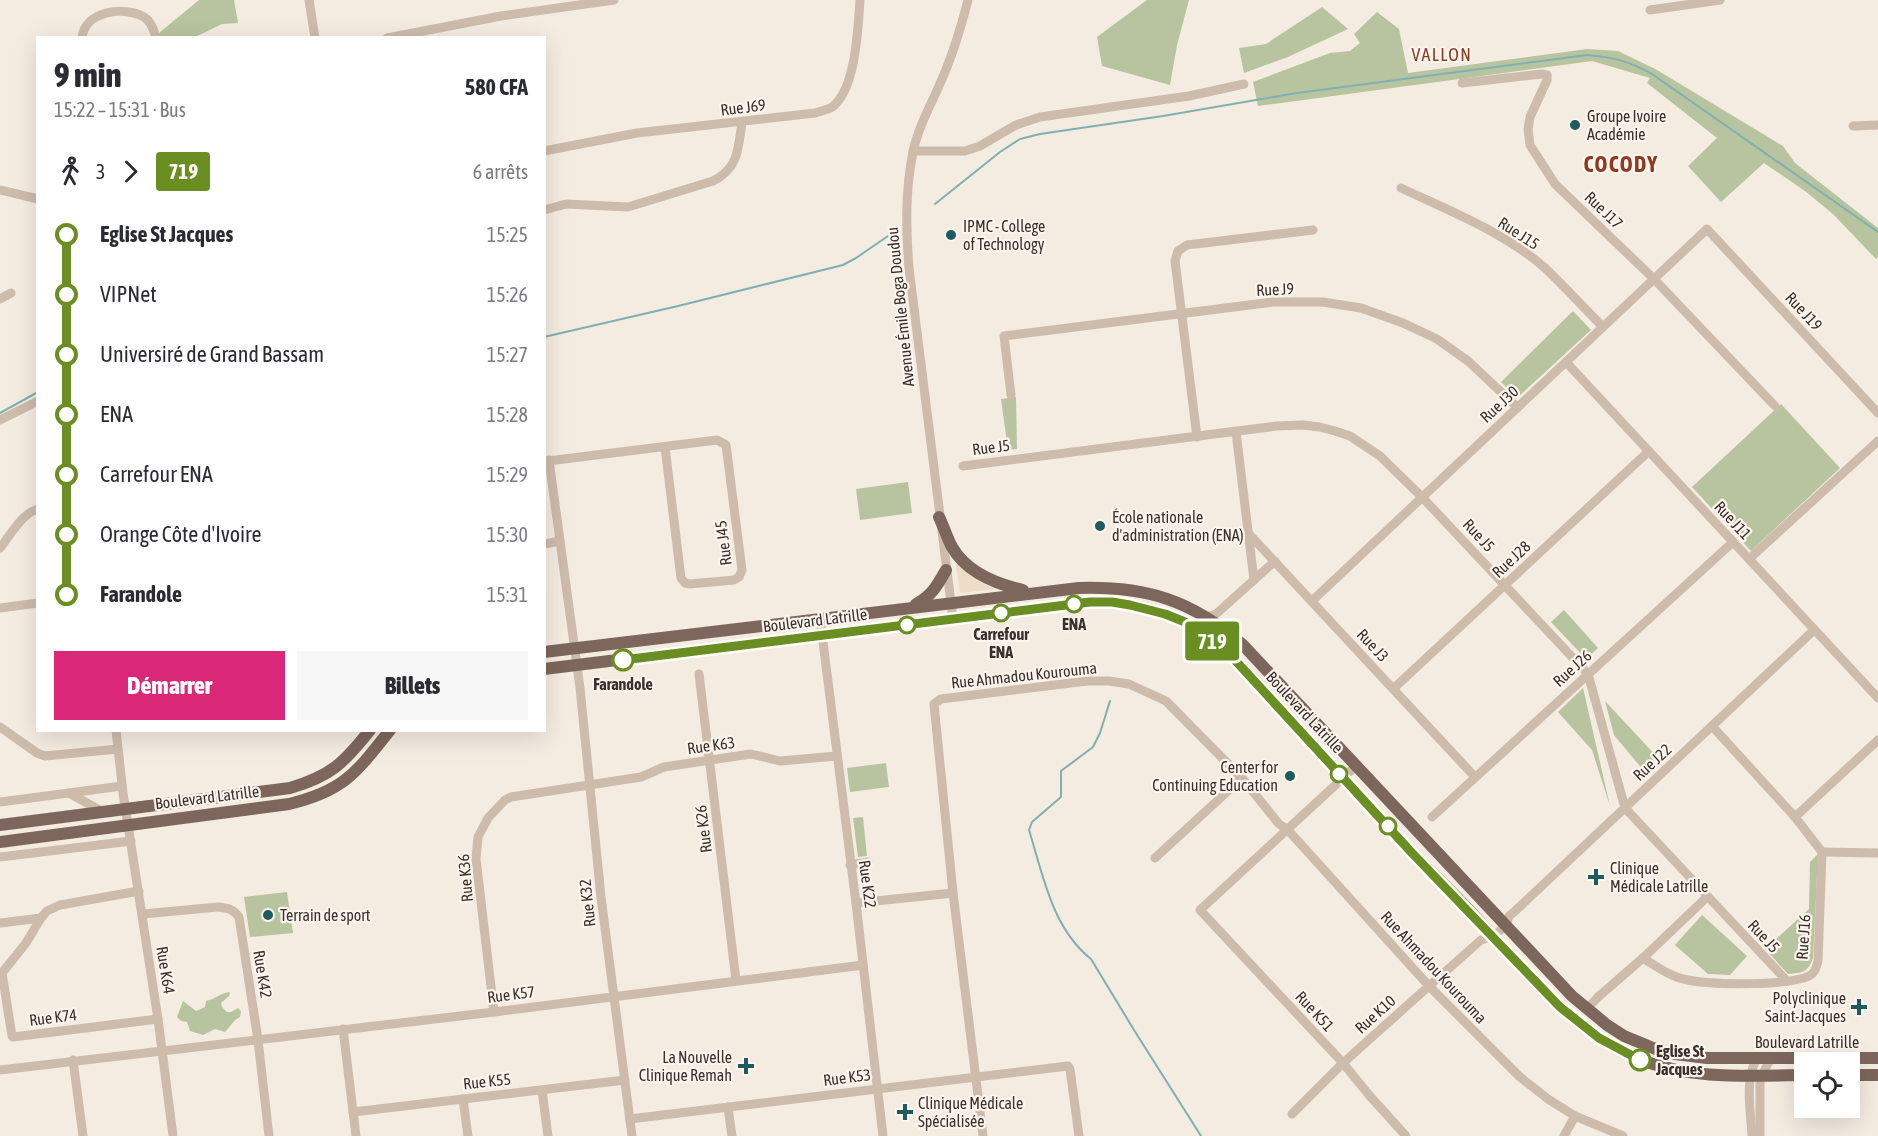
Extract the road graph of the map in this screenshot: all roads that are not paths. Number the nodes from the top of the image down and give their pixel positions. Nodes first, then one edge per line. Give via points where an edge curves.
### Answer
1 (309, 0) edge
2 (614, 0) edge
3 (860, 0) edge
4 (968, 0) edge
5 (1720, 0) edge
6 (1650, 10) dead end
7 (82, 36) edge
8 (155, 36) edge
9 (315, 36) edge
10 (397, 36) edge
11 (1462, 83) dead end
12 (1244, 84) dead end
13 (742, 123) junction
14 (1878, 125) edge
15 (1853, 126) dead end
16 (546, 151) edge
17 (913, 151) junction
18 (1401, 188) dead end
19 (0, 190) edge
20 (36, 199) edge
21 (546, 209) edge
22 (1707, 229) joint
23 (1313, 230) dead end
24 (1654, 279) junction
25 (11, 293) dead end
26 (0, 298) edge
27 (1181, 314) junction
28 (1603, 327) junction
29 (1566, 362) junction
30 (1011, 396) dead end
31 (36, 401) edge
32 (1775, 406) dead end
33 (1517, 407) junction
34 (1878, 413) edge
35 (0, 420) edge
36 (1236, 432) junction
37 (1197, 436) junction
38 (1878, 441) edge
39 (665, 447) junction
40 (1648, 451) junction
41 (547, 460) edge
42 (963, 466) dead end
43 (1422, 496) junction
44 (36, 509) edge
45 (939, 517) junction
46 (1249, 534) junction
47 (560, 542) junction
48 (1733, 542) junction
49 (546, 544) edge
50 (0, 548) edge
51 (1749, 559) junction
52 (1275, 561) junction
53 (946, 570) junction
54 (1254, 580) junction
55 (1505, 585) junction
56 (1033, 592) junction
57 (1312, 601) junction
58 (951, 602) junction
59 (36, 603) edge
60 (911, 607) junction
61 (0, 608) edge
62 (820, 618) junction
63 (1212, 618) junction
64 (953, 619) junction
65 (1814, 630) junction
66 (1201, 632) junction
67 (822, 636) junction
68 (574, 649) junction
69 (546, 652) edge
70 (577, 666) junction
71 (546, 669) edge
72 (699, 674) dead end
73 (1588, 674) junction
74 (1393, 689) junction
75 (1878, 698) edge
76 (1712, 726) junction
77 (0, 727) edge
78 (116, 732) edge
79 (368, 732) edge
80 (388, 732) edge
81 (1878, 740) edge
82 (118, 749) junction
83 (837, 756) junction
84 (709, 760) junction
85 (1356, 766) junction
86 (1475, 777) junction
87 (1242, 778) junction
88 (1344, 778) junction
89 (590, 785) junction
90 (122, 786) junction
91 (69, 793) junction
92 (0, 802) edge
93 (126, 808) junction
94 (1624, 808) junction
95 (103, 812) junction
96 (1432, 817) dead end
97 (1795, 817) junction
98 (129, 824) junction
99 (0, 825) edge
100 (1287, 829) junction
101 (62, 833) junction
102 (131, 841) junction
103 (0, 842) edge
104 (1822, 852) junction
105 (36, 853) junction
106 (1878, 853) edge
107 (0, 857) edge
108 (1155, 858) dead end
109 (868, 862) dead end
110 (850, 865) junction
111 (139, 891) junction
112 (952, 893) junction
113 (1707, 897) junction
114 (856, 903) junction
115 (143, 914) junction
116 (41, 918) junction
117 (1505, 920) junction
118 (0, 923) edge
119 (1487, 935) junction
120 (1643, 958) junction
121 (863, 965) junction
122 (736, 980) junction
123 (1787, 981) junction
124 (1429, 986) junction
125 (614, 996) junction
126 (1587, 1009) junction
127 (494, 1012) junction
128 (158, 1019) junction
129 (343, 1029) junction
130 (258, 1040) junction
131 (162, 1050) junction
132 (1757, 1058) junction
133 (1771, 1058) junction
134 (1878, 1058) edge
135 (73, 1060) junction
136 (1343, 1063) junction
137 (0, 1070) edge
138 (1756, 1075) junction
139 (1794, 1075) edge
140 (1860, 1075) edge
141 (1878, 1075) edge
142 (975, 1076) junction
143 (625, 1080) junction
144 (877, 1088) junction
145 (542, 1090) junction
146 (463, 1099) junction
147 (728, 1107) junction
148 (353, 1112) junction
149 (1292, 1114) dead end
150 (1575, 1116) junction
151 (630, 1119) junction
152 (83, 1136) edge
153 (173, 1136) edge
154 (269, 1136) edge
155 (356, 1136) edge
156 (468, 1136) edge
157 (548, 1136) edge
158 (632, 1136) edge
159 (732, 1136) edge
160 (883, 1136) edge
161 (983, 1136) edge
162 (1079, 1136) edge
163 (1406, 1136) edge
164 (1564, 1136) edge
165 (1623, 1136) edge
166 (1752, 1136) edge
167 (1760, 1136) edge

1 - 9 street
2 - 10 street
3 - 13 street, Rue J69 via 850,78 832,107
4 - 17 street, Avenue Émile Boga Doudou via 943,78
5 - 6 street
7 - 8 street via 90,20 100,13 114,12 143,17 150,22
11 - 24 street, Rue J17 via 1547,75 1530,117 1528,129 1533,151 1555,184
12 - 17 street via 1189,96 1040,117 965,151
13 - 16 street, Rue J69 via 636,133
13 - 21 street via 731,169 713,181 628,207 566,204
14 - 15 street
17 - 45 street, Avenue Émile Boga Doudou via 906,231
18 - 28 street, Rue J15 via 1506,240 1544,268
19 - 20 street
22 - 24 street, Rue J30
22 - 34 street, Rue J19
23 - 27 street via 1187,245 1178,251 1175,261
24 - 28 street, Rue J30
24 - 32 street, Rue J17
25 - 26 street
27 - 30 street, Rue J9 via 1004,336
27 - 33 street, Rue J9 via 1273,302 1323,302 1361,308 1437,339 1468,361
27 - 37 street
28 - 29 street, Rue J30
29 - 33 street, Rue J30
29 - 40 street, Rue J11
31 - 35 street
33 - 43 street, Rue J30
36 - 37 street, Rue J5
36 - 43 street, Rue J5 via 1303,425 1335,430 1380,456
36 - 46 street
37 - 42 street, Rue J5
38 - 51 street
39 - 39 street, Rue J45 via 717,440 726,445 740,577 690,584 681,578
39 - 41 street, Rue J45
40 - 48 street, Rue J11
40 - 55 street, Rue J28
41 - 47 street, Rue K32
43 - 55 street, Rue J5
43 - 57 street, Rue J30
44 - 50 street via 26,515
45 - 53 street, Avenue Émile Boga Doudou
45 - 56 main road via 952,548 972,570 1001,585
46 - 52 street, Rue J3
46 - 54 street
47 - 49 street
47 - 68 street, Rue K32
48 - 51 street, Rue J11
48 - 73 street, Rue J26
51 - 65 street, Rue J11
52 - 54 street
52 - 57 street, Rue J3
53 - 58 street, Avenue Émile Boga Doudou
53 - 60 main road via 930,595
54 - 63 street
55 - 73 street, Rue J5
55 - 74 street, Rue J28
56 - 58 main road, Boulevard Latrille
56 - 63 main road, Boulevard Latrille via 1122,588 1165,597
57 - 74 street, Rue J3
58 - 60 main road, Boulevard Latrille
58 - 64 street, Avenue Émile Boga Doudou
59 - 61 street
60 - 62 main road, Boulevard Latrille
62 - 67 street, Rue K22
62 - 68 main road, Boulevard Latrille
63 - 66 street
63 - 85 main road, Boulevard Latrille via 1243,645
64 - 66 main road, Boulevard Latrille via 1112,602 1165,614
64 - 67 main road, Boulevard Latrille
65 - 75 street, Rue J11
65 - 76 street, Rue J22
66 - 88 main road, Boulevard Latrille via 1234,659
67 - 70 main road, Boulevard Latrille
67 - 83 street, Rue K22
68 - 69 main road, Boulevard Latrille
68 - 70 street, Rue K32
70 - 71 main road, Boulevard Latrille
70 - 89 street, Rue K32
72 - 84 street, Rue K26
73 - 86 street, Rue J26
73 - 94 street, Rue J5
74 - 86 street, Rue J3
76 - 94 street, Rue J22
76 - 97 street
77 - 82 street via 45,756
78 - 82 street, Rue K64
79 - 93 main road, Boulevard Latrille via 347,759 306,783
80 - 98 main road, Boulevard Latrille via 359,770 325,794 289,804
81 - 97 street
82 - 90 street, Rue K64
83 - 84 street, Rue K63 via 780,761 751,754
83 - 110 street, Rue K22
84 - 89 street, Rue K63
84 - 122 street, Rue K26
85 - 88 street
85 - 117 main road, Boulevard Latrille
86 - 96 street, Rue J26
87 - 100 street, Rue Ahmadou Kourouma
87 - 108 street
87 - 112 street, Rue Ahmadou Kourouma via 1166,701 1129,684 1087,681 936,701 933,707
88 - 100 street
88 - 119 main road, Boulevard Latrille
89 - 125 street, Rue K32
89 - 127 street, Rue K36 via 511,797 488,818 478,837 476,859
90 - 91 street
90 - 93 street, Rue K64
91 - 92 street
91 - 95 street
93 - 95 main road, Boulevard Latrille
93 - 98 street, Rue K64
94 - 113 street, Rue J5
94 - 117 street, Rue J22
95 - 99 main road, Boulevard Latrille
97 - 104 street
98 - 101 main road, Boulevard Latrille
98 - 102 street, Rue K64
100 - 124 street, Rue Ahmadou Kourouma
100 - 136 street, Rue K51 via 1200,909
101 - 103 main road, Boulevard Latrille
101 - 105 street
102 - 105 street
102 - 111 street, Rue K64
104 - 106 street
104 - 123 street, Rue J16 via 1818,961 1815,972
105 - 107 street
109 - 110 street
110 - 114 street, Rue K22
111 - 115 street, Rue K64
111 - 116 street via 60,905
112 - 114 street
112 - 142 street, Rue Ahmadou Kourouma
113 - 120 street
113 - 123 street, Rue J5
114 - 121 street, Rue K22
115 - 128 street, Rue K64
115 - 130 street, Rue K42 via 218,907 235,911
116 - 118 street
116 - 128 street, Rue K74 via 2,972 12,1036
117 - 119 street, Rue J22
117 - 126 main road, Boulevard Latrille
119 - 124 street, Rue K10
119 - 138 main road, Boulevard Latrille via 1560,1007 1616,1049 1672,1069
120 - 123 street, Rue J16 via 1668,974 1688,980 1731,984
120 - 126 street
121 - 122 street, Rue K57
121 - 144 street, Rue K22
122 - 125 street, Rue K57
124 - 136 street, Rue K10
124 - 150 street, Rue Ahmadou Kourouma via 1520,1077
125 - 127 street, Rue K57
125 - 143 street, Rue K32
126 - 132 main road, Boulevard Latrille via 1624,1036 1658,1050 1707,1059
127 - 129 street, Rue K57
128 - 131 street, Rue K64
129 - 130 street, Rue K57
129 - 148 street
130 - 131 street, Rue K57
130 - 154 street, Rue K42
131 - 135 street, Rue K57
131 - 153 street, Rue K64
132 - 133 main road, Boulevard Latrille
132 - 138 street
133 - 134 main road, Boulevard Latrille
133 - 138 street
135 - 137 street, Rue K57
135 - 152 street
136 - 149 street, Rue K10
136 - 163 street, Rue K51
138 - 139 main road, Boulevard Latrille
138 - 166 street
138 - 167 street
140 - 141 main road, Boulevard Latrille
142 - 144 street, Rue K53
142 - 161 street, Rue Ahmadou Kourouma
142 - 162 street, Rue K53 via 1068,1066
143 - 145 street, Rue K55
143 - 151 street, Rue K32
144 - 147 street, Rue K53
144 - 160 street, Rue K22
145 - 146 street, Rue K55
145 - 157 street
146 - 148 street, Rue K55
146 - 156 street
147 - 151 street, Rue K53
147 - 159 street
148 - 155 street
150 - 164 street
150 - 165 street, Rue Ahmadou Kourouma
151 - 158 street, Rue K32

